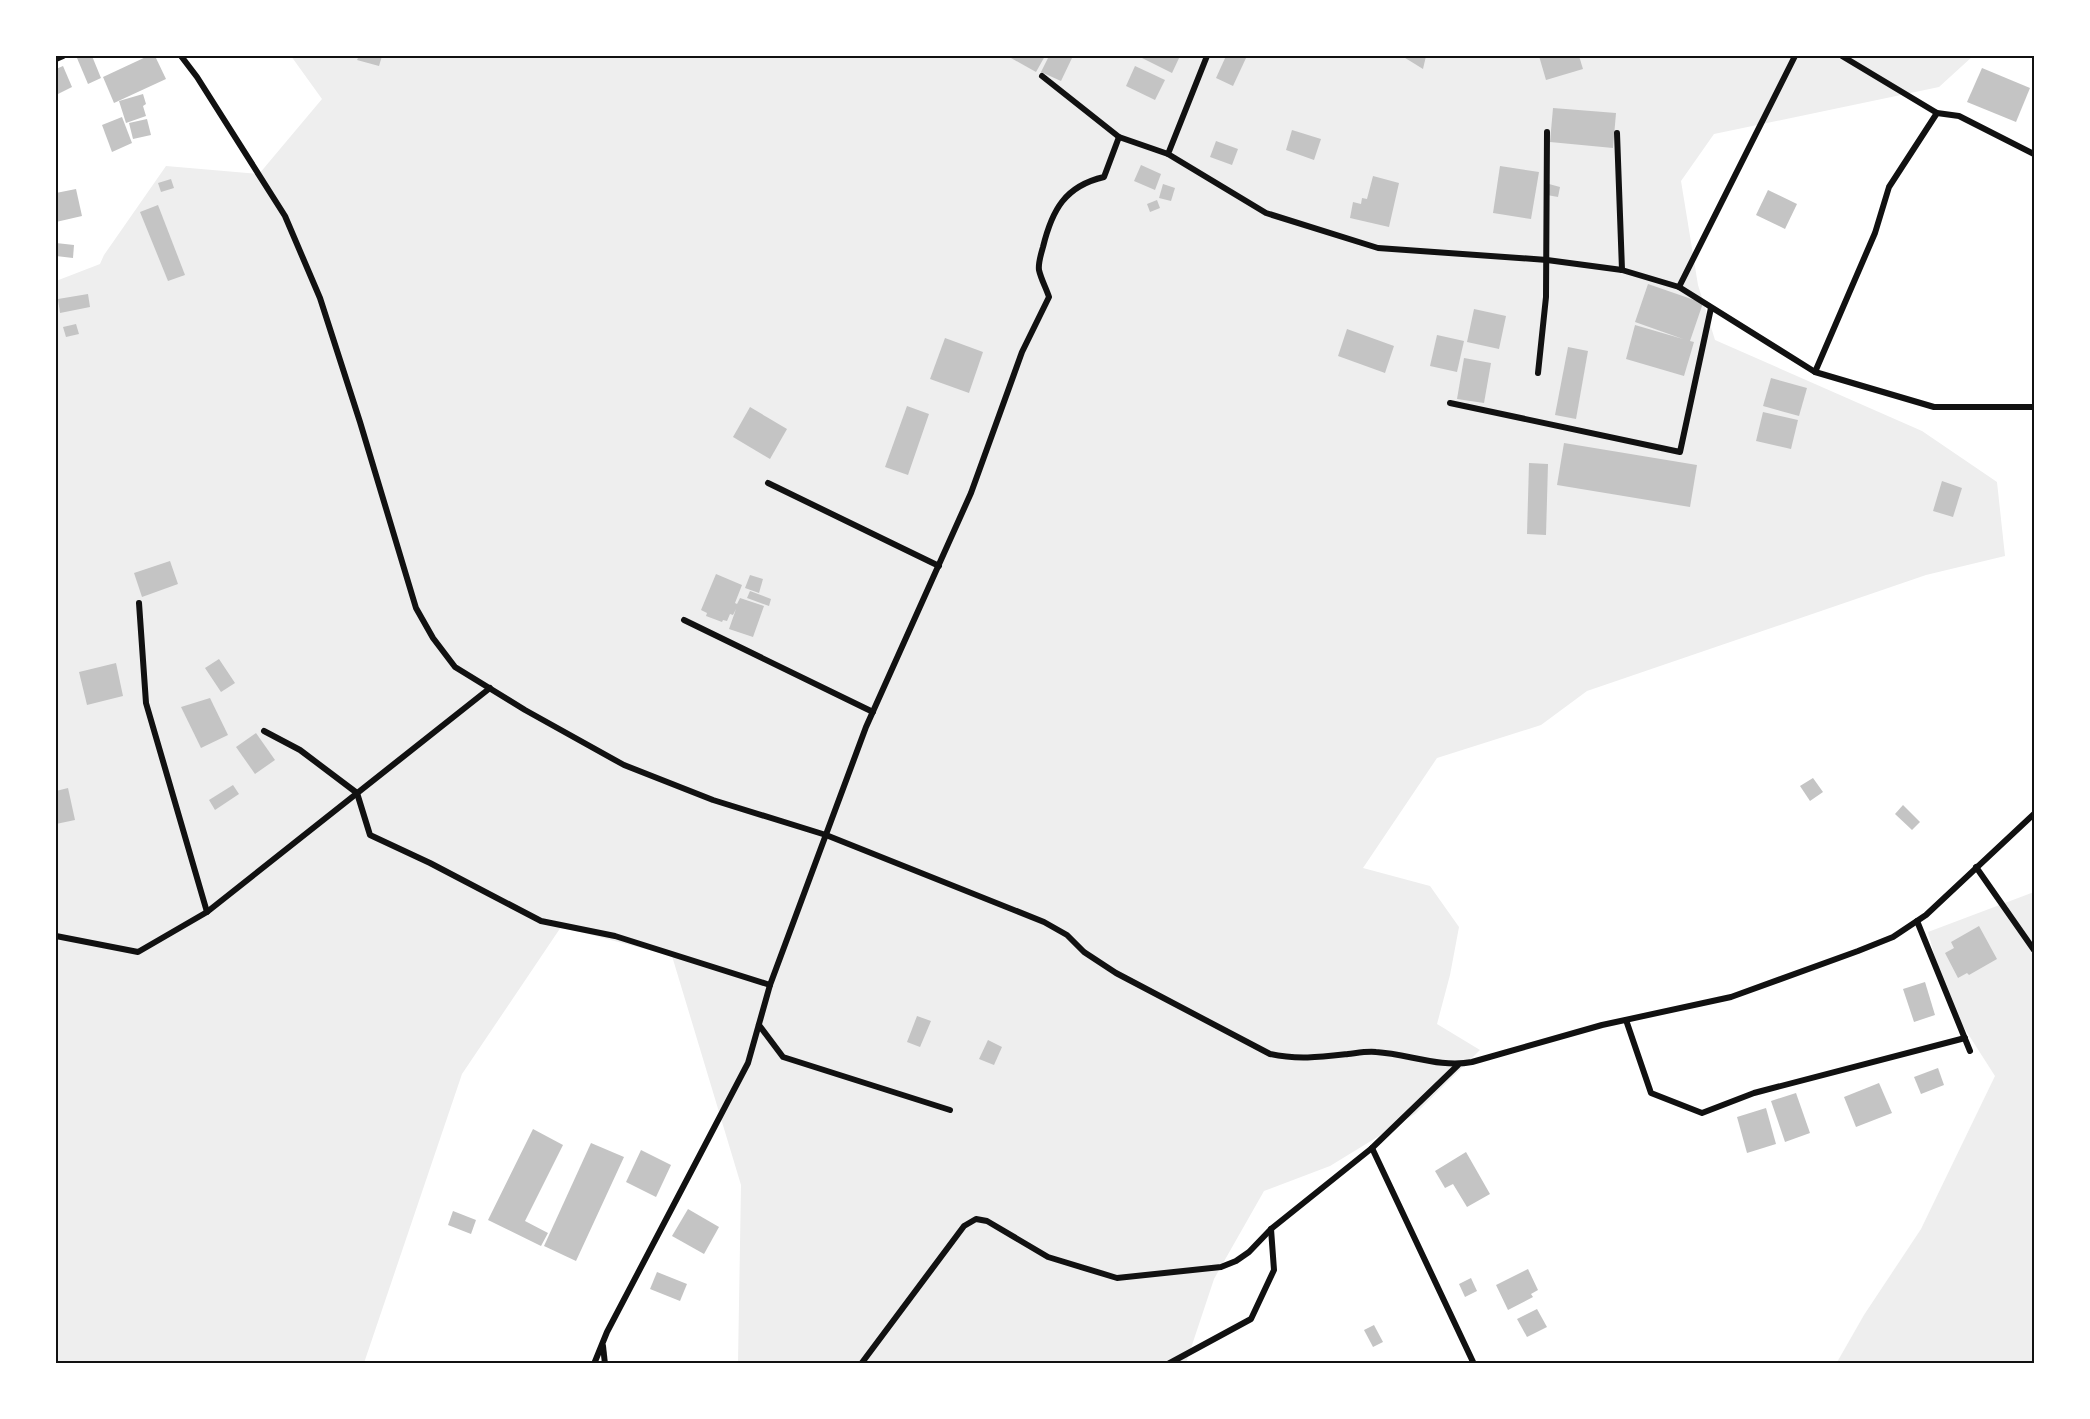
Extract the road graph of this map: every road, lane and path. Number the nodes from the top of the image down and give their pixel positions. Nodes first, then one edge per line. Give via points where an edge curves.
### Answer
1 (63, 56) edge
2 (181, 56) edge
3 (1207, 56) edge
4 (1795, 56) edge
5 (1842, 56) edge
6 (56, 59) edge
7 (1042, 76) dead end
8 (1937, 113) junction
9 (1547, 132) dead end
10 (1617, 134) dead end
11 (1119, 137) junction
12 (1167, 154) junction
13 (2034, 154) edge
14 (1547, 260) junction
15 (1622, 270) junction
16 (1680, 287) junction
17 (1711, 308) junction
18 (1815, 372) junction
19 (1538, 373) dead end
20 (1450, 403) dead end
21 (2034, 407) edge
22 (768, 483) dead end
23 (939, 566) junction
24 (139, 603) dead end
25 (684, 620) dead end
26 (490, 688) junction
27 (873, 712) junction
28 (264, 731) dead end
29 (357, 793) junction
30 (2034, 814) edge
31 (826, 835) junction
32 (1976, 867) junction
33 (207, 912) junction
34 (1917, 921) junction
35 (56, 936) edge
36 (2034, 950) edge
37 (770, 985) junction
38 (1626, 1020) junction
39 (759, 1025) junction
40 (1965, 1038) junction
41 (1970, 1051) dead end
42 (1458, 1065) junction
43 (950, 1110) dead end
44 (1372, 1148) junction
45 (1270, 1229) junction
46 (602, 1343) junction
47 (594, 1364) edge
48 (605, 1364) edge
49 (861, 1364) edge
50 (1168, 1364) edge
51 (1474, 1364) edge

1 - 6 street
2 - 26 street via 285,216 320,298 416,608 455,667
3 - 12 street
4 - 16 street
5 - 8 street
7 - 11 street
8 - 13 street via 1959,116
8 - 18 street via 1889,187 1875,232
9 - 14 street
10 - 15 street
11 - 12 street
11 - 23 street via 1104,177 1074,188 1050,222 1038,268 1049,297 1022,352 971,494
12 - 14 street via 1266,213 1378,248
14 - 15 street
14 - 19 street
15 - 16 street
16 - 17 street
17 - 18 street
17 - 20 street via 1680,452
18 - 21 street via 1934,407
22 - 23 street
23 - 27 street
24 - 33 street via 146,704
25 - 27 street
26 - 29 street
26 - 31 street via 624,765 713,800
27 - 31 street
28 - 29 street via 300,750
29 - 33 street
29 - 37 street via 370,835 541,921 615,936
30 - 32 street
31 - 37 street
31 - 42 street via 1044,922 1116,973 1270,1054 1305,1059 1373,1052
32 - 34 street
32 - 36 street
33 - 35 street via 138,952
34 - 38 street via 1893,937 1731,997
34 - 40 street
37 - 39 street
38 - 40 street via 1651,1093 1702,1113 1754,1094
38 - 42 street
39 - 43 street via 783,1057
39 - 46 street via 748,1063
40 - 41 street
42 - 44 street
44 - 45 street
44 - 51 street
45 - 49 street via 1249,1252 1221,1267 1117,1278 1048,1257 987,1221 976,1220 964,1226
45 - 50 street via 1274,1270 1251,1319
46 - 47 street
46 - 48 street

